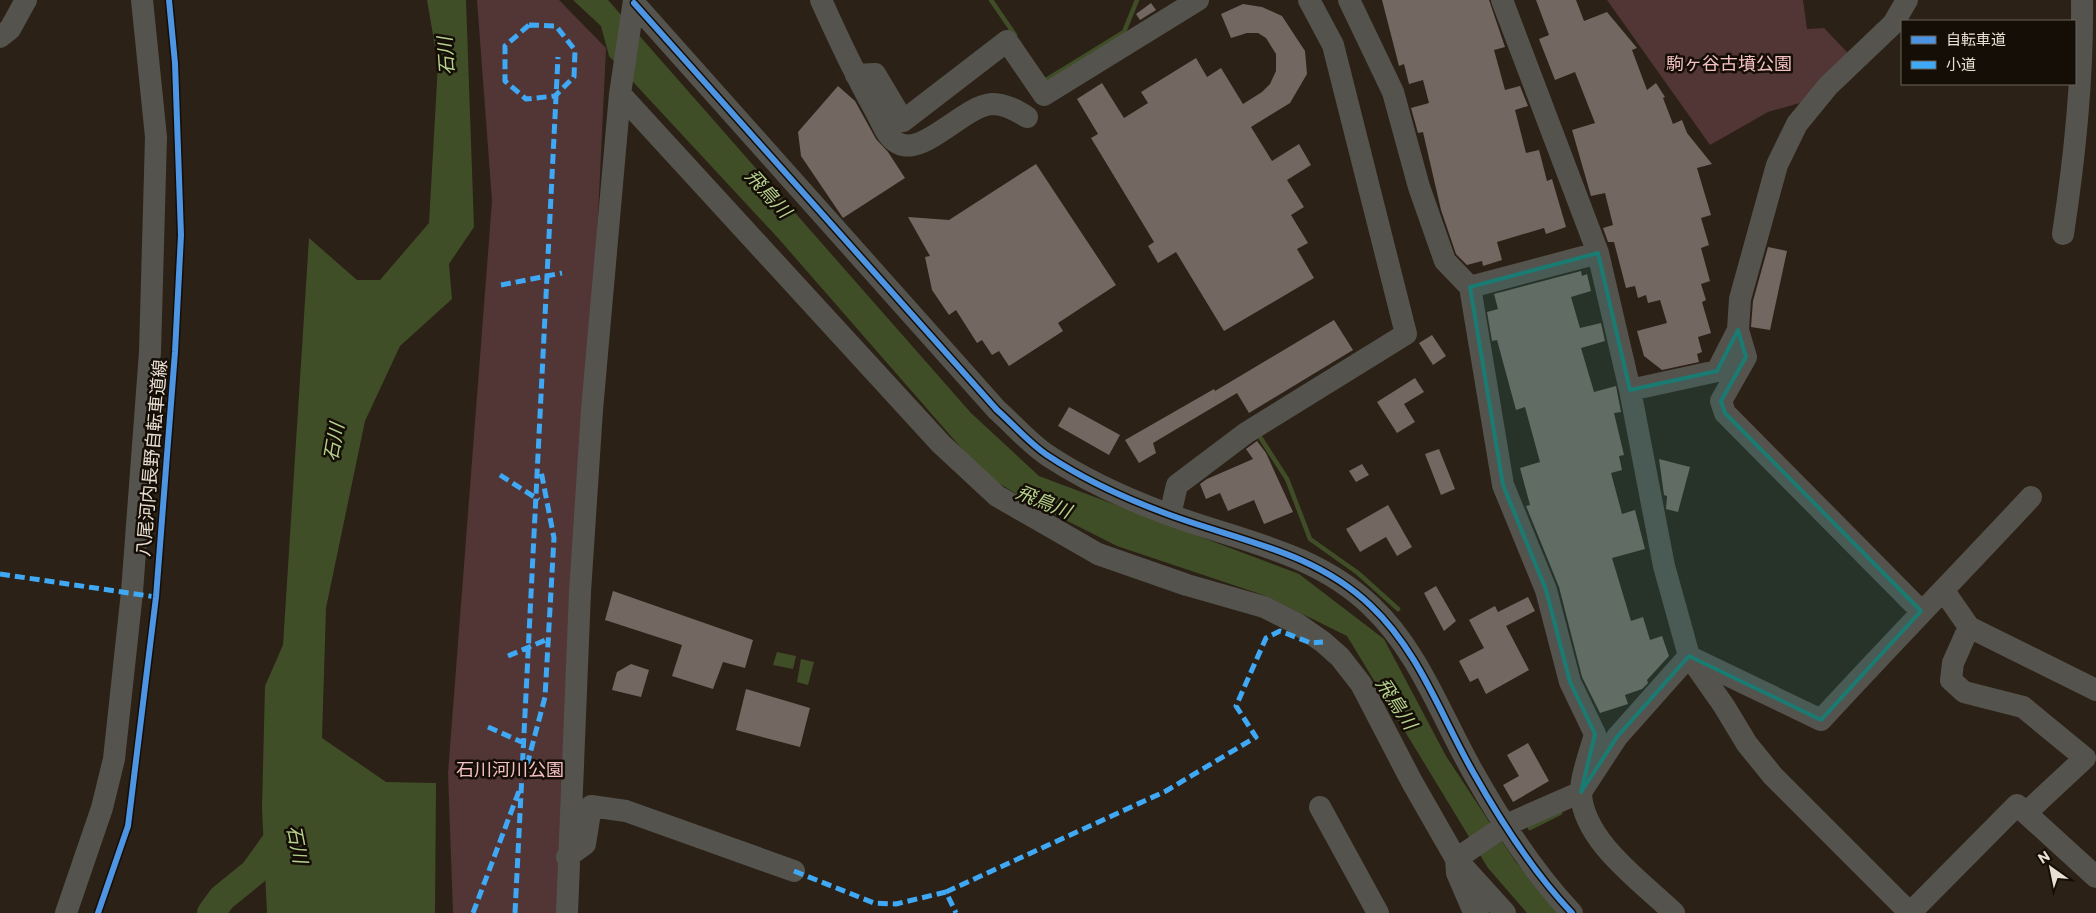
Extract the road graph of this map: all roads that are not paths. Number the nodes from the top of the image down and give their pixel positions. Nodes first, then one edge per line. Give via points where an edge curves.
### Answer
1 (26, 0) edge
2 (142, 0) edge
3 (821, 0) edge
4 (1198, 0) edge
5 (1309, 0) edge
6 (1350, 0) edge
7 (1502, 0) edge
8 (1907, 0) edge
9 (2082, 0) edge
10 (633, 8) edge
11 (0, 37) edge
12 (856, 75) junction
13 (622, 84) junction
14 (1027, 117) dead end
15 (2063, 234) dead end
16 (1598, 253) junction
17 (1470, 286) junction
18 (1738, 330) junction
19 (1630, 390) junction
20 (2031, 498) dead end
21 (1170, 515) junction
22 (1944, 591) junction
23 (1921, 612) junction
24 (1970, 627) junction
25 (1689, 656) junction
26 (2096, 690) edge
27 (1581, 792) junction
28 (1320, 807) dead end
29 (2026, 813) junction
30 (1502, 827) junction
31 (1459, 856) junction
32 (567, 858) junction
33 (794, 871) dead end
34 (2096, 877) edge
35 (1473, 912) edge
36 (66, 913) edge
37 (566, 913) edge
38 (1378, 913) edge
39 (1505, 913) edge
40 (1572, 913) edge
41 (1674, 913) edge
42 (1910, 913) edge

1 - 11 street via 10,29
2 - 36 street via 156,136 150,352 132,592 114,759 102,808
3 - 12 street
4 - 12 street via 1050,92 1006,41 903,121 875,74
5 - 21 street via 1333,45 1406,334 1246,433 1177,485
6 - 17 street via 1392,92 1418,187 1444,261
7 - 16 street
8 - 18 street via 1894,24 1828,86 1797,124 1777,165 1740,300
9 - 15 street via 2076,151
10 - 13 street
10 - 21 street via 997,410 1046,454 1102,487
12 - 14 street via 886,129 895,142 903,146 915,146 990,104 1010,107
13 - 31 street via 941,444 997,496 1098,554 1187,585 1264,606 1296,623 1340,657 1361,684 1412,782
13 - 32 street via 592,410
16 - 17 street
16 - 19 street
17 - 27 street via 1503,485 1546,590 1570,682 1595,734
18 - 19 street via 1717,370
18 - 23 street via 1746,357 1721,401 1725,413
19 - 25 street via 1664,566
20 - 22 street
21 - 30 street via 1265,544 1323,570 1371,605 1401,640 1439,705
22 - 23 street
22 - 24 street
23 - 25 street via 1821,720
24 - 26 street
24 - 29 street via 1952,662 1951,680 1964,692 2023,707 2085,758
25 - 27 street via 1617,737
25 - 42 street via 1747,744 1773,776
27 - 30 street
27 - 41 street via 1588,820 1604,847
28 - 38 street
29 - 34 street
29 - 42 street via 2017,805
30 - 31 street
30 - 40 street
31 - 35 street via 1457,873
31 - 39 street
32 - 33 street via 585,844 591,806 626,811
32 - 37 street

